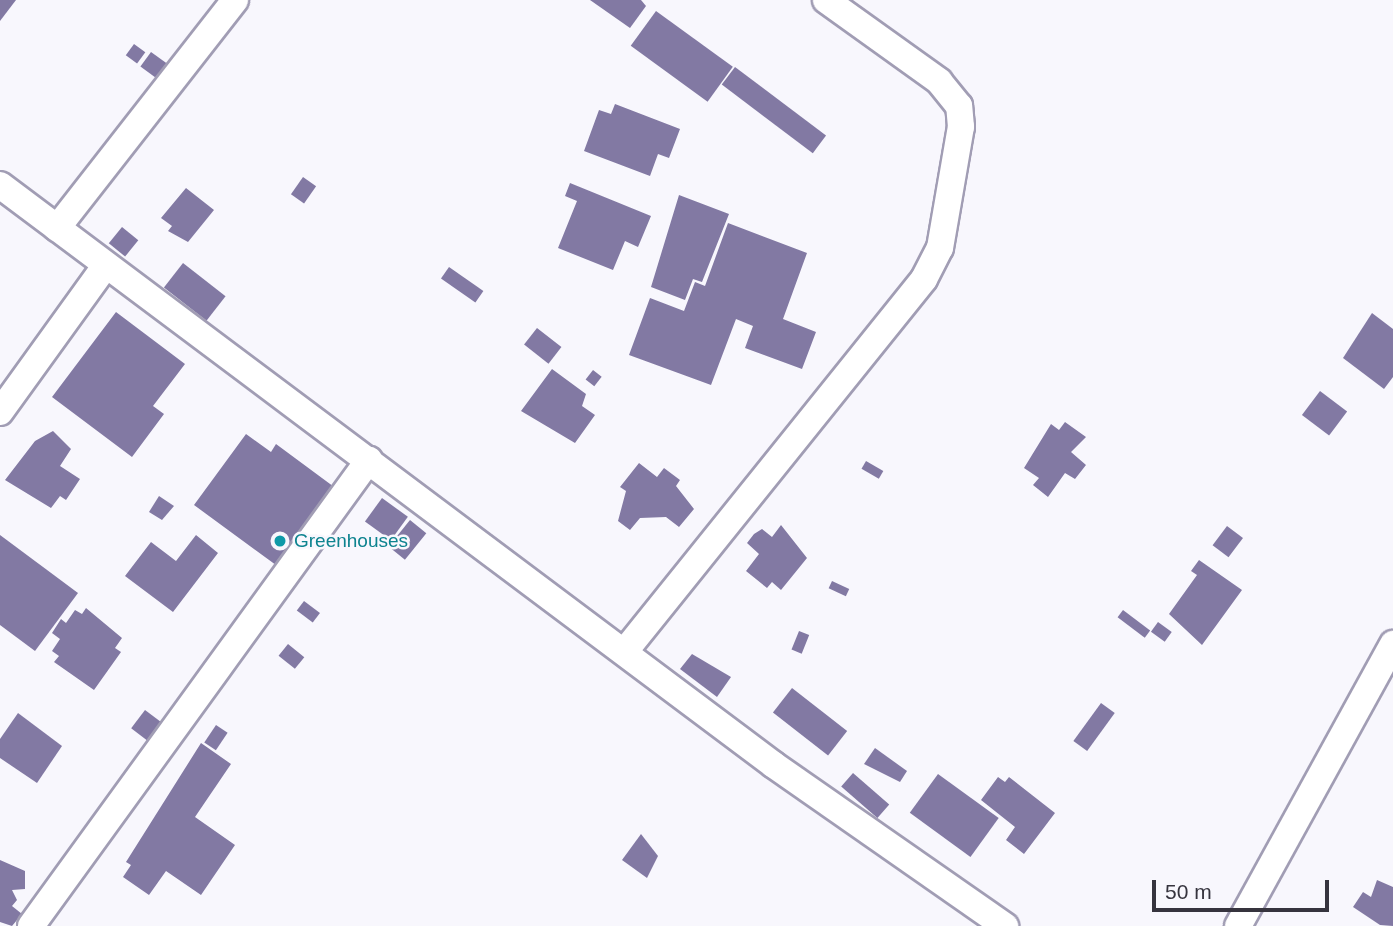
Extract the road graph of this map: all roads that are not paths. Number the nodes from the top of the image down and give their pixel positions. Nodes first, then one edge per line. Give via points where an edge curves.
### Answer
1 (235, 0) edge
2 (826, 0) edge
3 (0, 185) edge
4 (57, 228) junction
5 (106, 265) junction
6 (0, 412) edge
7 (369, 460) junction
8 (1393, 644) edge
9 (625, 651) junction
10 (31, 926) edge
11 (1005, 926) edge
12 (1238, 926) edge

1 - 4 street
2 - 9 street via 939,81 959,106 961,127 940,248 924,279
3 - 4 street
4 - 5 street
5 - 6 street
5 - 7 street
7 - 9 street
7 - 10 street
8 - 12 street
9 - 11 street via 774,765

